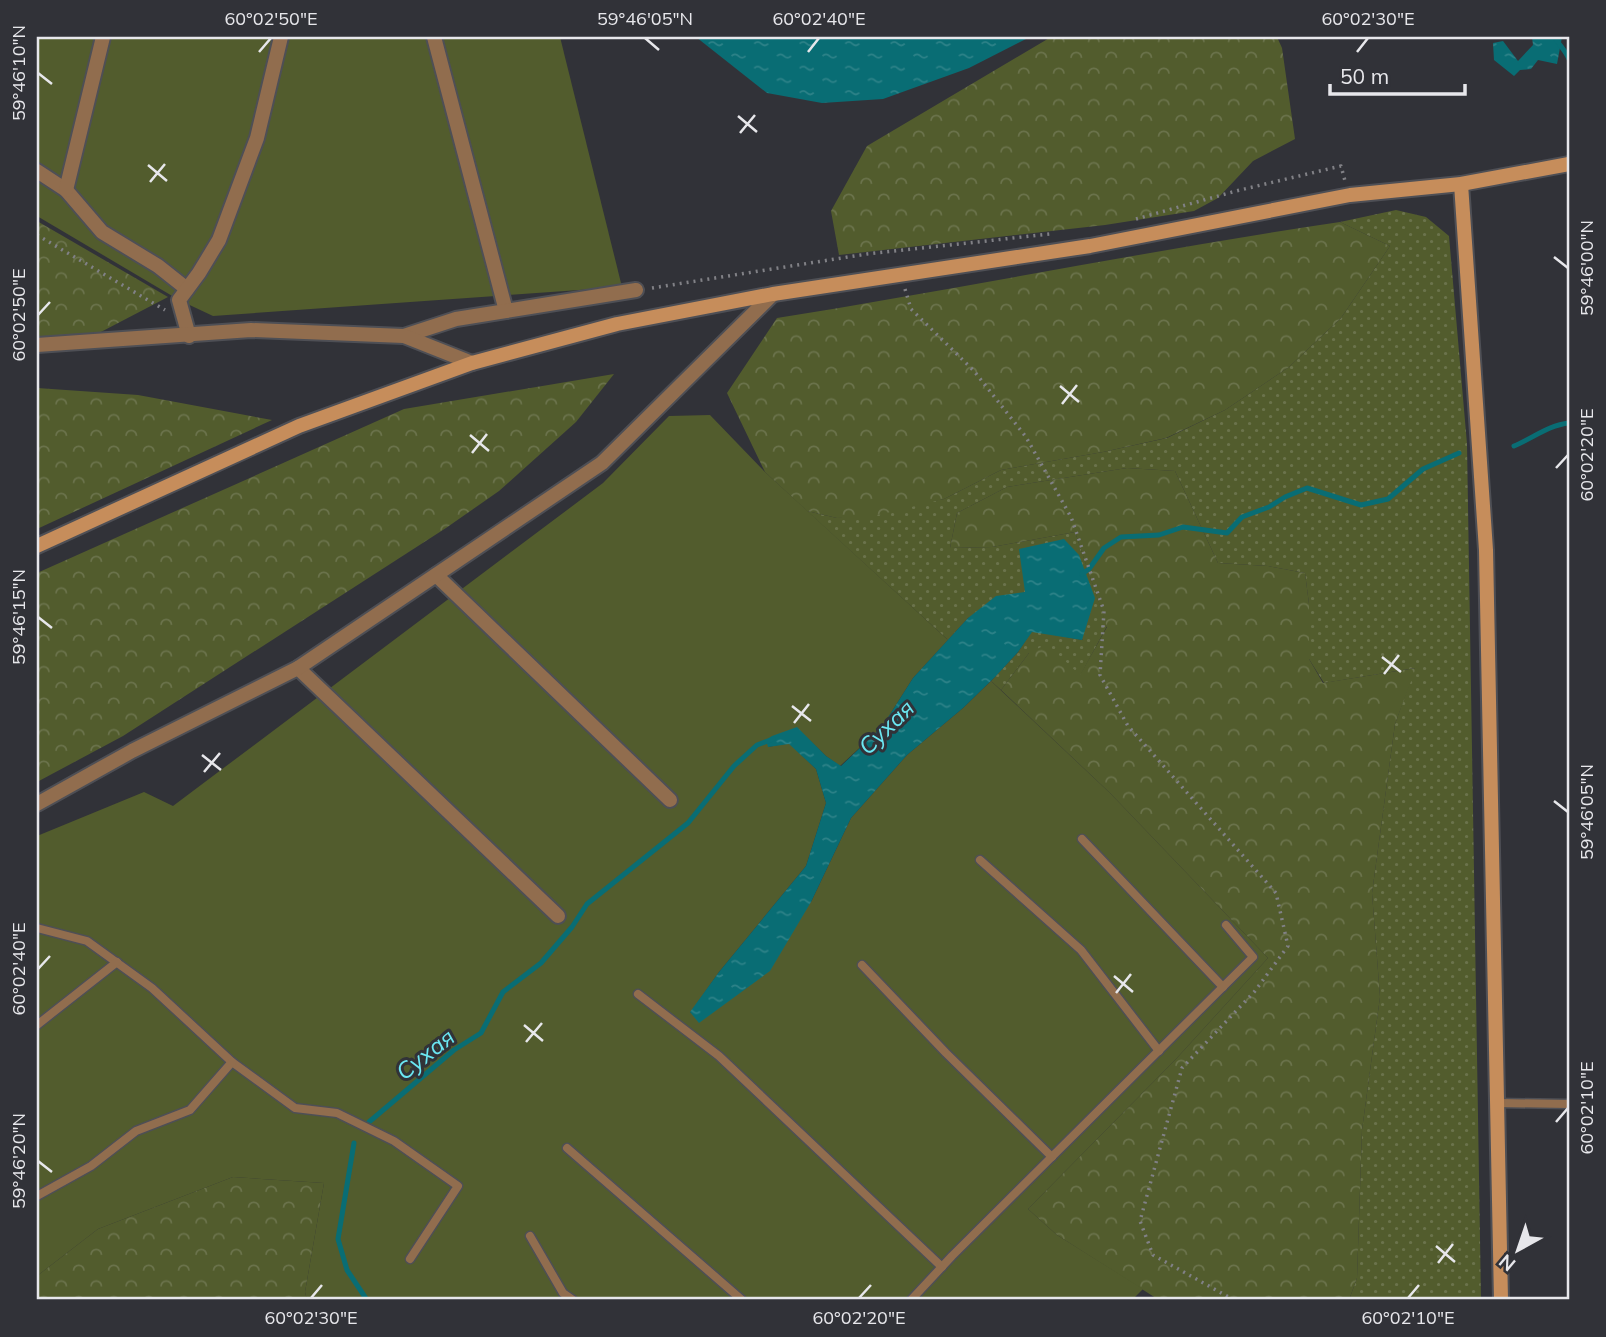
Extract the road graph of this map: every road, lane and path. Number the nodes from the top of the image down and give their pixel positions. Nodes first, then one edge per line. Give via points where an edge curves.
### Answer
1 (103, 37) edge
2 (281, 37) edge
3 (435, 37) edge
4 (1569, 164) edge
5 (37, 171) edge
6 (1461, 184) junction
7 (66, 190) junction
8 (1350, 195) junction
9 (1129, 221) dead end
10 (1061, 233) dead end
11 (37, 235) edge
12 (900, 274) junction
13 (187, 289) junction
14 (636, 290) joint
15 (773, 294) junction
16 (506, 311) junction
17 (185, 321) junction
18 (189, 336) junction
19 (404, 336) junction
20 (37, 345) edge
21 (472, 363) junction
22 (37, 546) edge
23 (436, 576) junction
24 (298, 668) junction
25 (670, 800) dead end
26 (37, 804) edge
27 (1082, 839) dead end
28 (980, 860) dead end
29 (558, 916) dead end
30 (1226, 925) dead end
31 (37, 928) edge
32 (117, 962) junction
33 (862, 965) dead end
34 (1223, 987) junction
35 (638, 994) dead end
36 (37, 1025) edge
37 (1159, 1051) junction
38 (232, 1062) junction
39 (1498, 1103) junction
40 (1569, 1104) edge
41 (567, 1148) dead end
42 (1052, 1157) junction
43 (37, 1196) edge
44 (530, 1236) dead end
45 (410, 1259) dead end
46 (942, 1267) junction
47 (573, 1300) edge
48 (742, 1300) edge
49 (911, 1300) edge
50 (1234, 1300) edge
51 (1501, 1300) edge

1 - 7 street
2 - 13 street via 257,138 219,240
3 - 16 street
4 - 6 main road
5 - 7 street
6 - 8 main road
6 - 39 main road via 1486,550
7 - 13 street via 102,232 159,266
8 - 9 path via 1341,166
8 - 12 main road via 1090,246
10 - 14 path via 867,254
11 - 17 path
12 - 15 main road
12 - 50 path via 911,309 974,371 1026,437 1072,517 1104,611 1100,675 1128,726 1276,893 1288,946 1255,991 1182,1068 1140,1222 1153,1255
13 - 17 street via 178,300
14 - 16 street
15 - 21 main road via 617,324
15 - 23 street via 603,463
16 - 19 street via 456,319
17 - 18 street
18 - 19 street via 251,330
18 - 20 street
19 - 21 street
21 - 22 main road via 299,426
23 - 24 street
23 - 25 street
24 - 26 street
24 - 29 street
27 - 34 lane
28 - 37 lane via 1081,950
30 - 34 lane via 1253,957
31 - 32 lane via 87,941
32 - 36 lane
32 - 38 lane
33 - 42 lane
34 - 37 lane
35 - 46 lane via 719,1056
37 - 42 lane
38 - 43 lane via 190,1110 136,1131 91,1166
38 - 45 lane via 295,1108 337,1113 394,1141 458,1186
39 - 40 lane
39 - 51 main road
41 - 48 lane
42 - 46 lane
44 - 47 lane via 563,1293
46 - 49 lane

